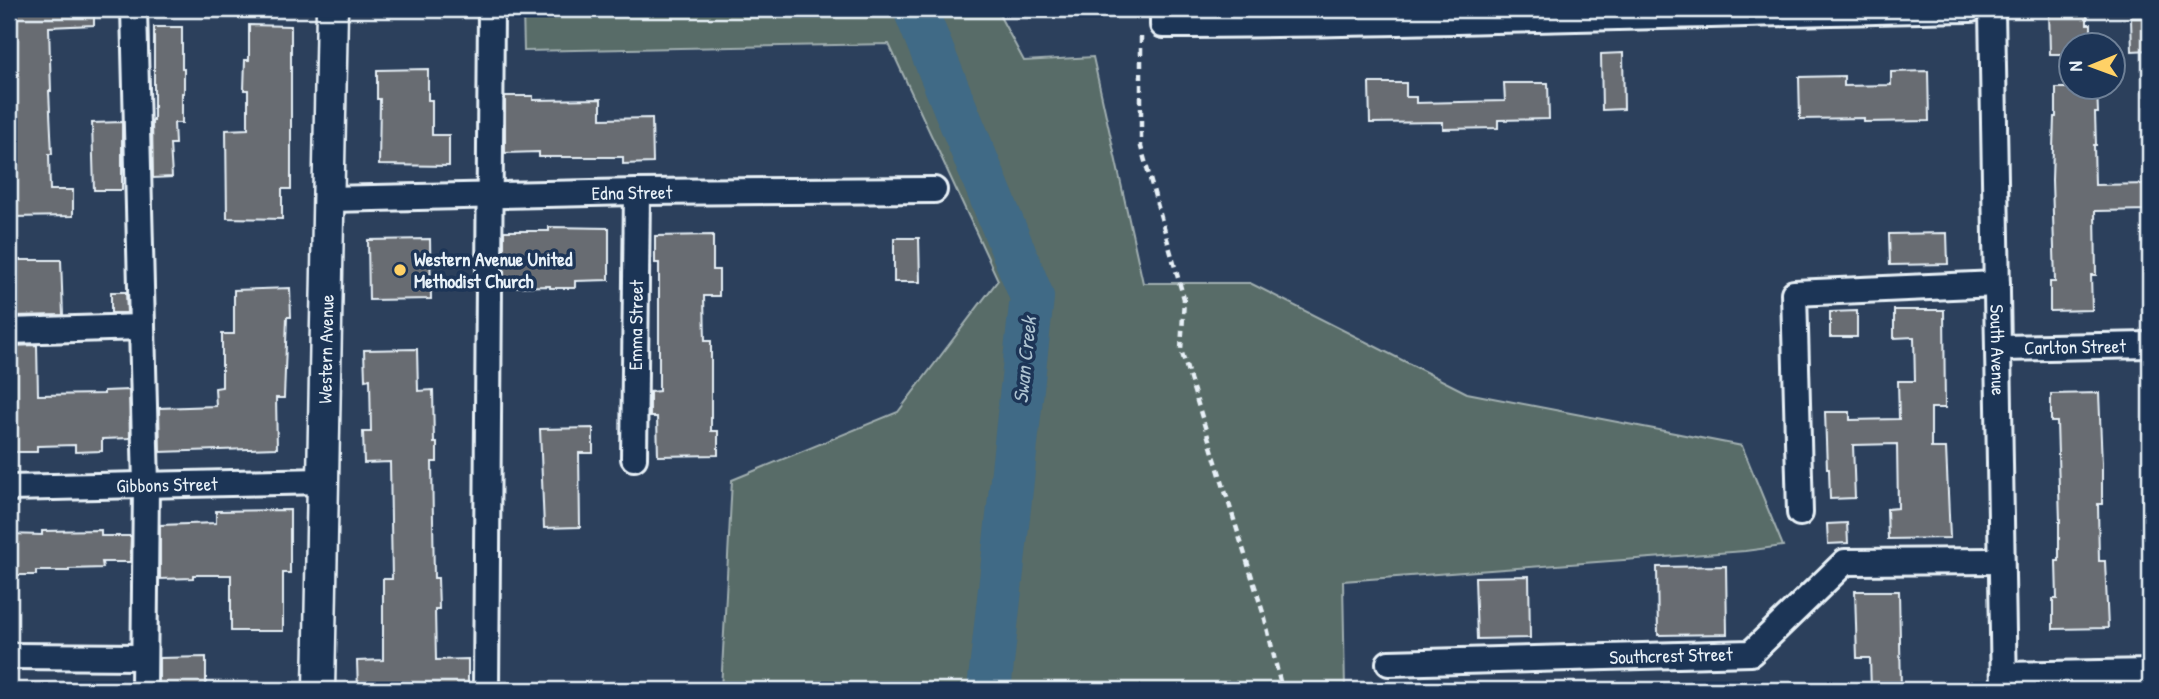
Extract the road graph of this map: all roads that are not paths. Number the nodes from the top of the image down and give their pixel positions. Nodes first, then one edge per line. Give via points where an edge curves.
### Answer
1 (134, 9) edge
2 (332, 9) edge
3 (491, 9) edge
4 (1971, 9) edge
5 (1992, 9) edge
6 (1677, 12) edge
7 (1504, 14) edge
8 (1163, 17) edge
9 (1336, 17) edge
10 (934, 190) dead end
11 (637, 192) junction
12 (491, 195) junction
13 (329, 199) junction
14 (1997, 285) junction
15 (142, 327) junction
16 (9, 331) edge
17 (2150, 345) edge
18 (1998, 348) junction
19 (634, 458) dead end
20 (323, 481) junction
21 (146, 485) junction
22 (9, 488) edge
23 (1800, 513) dead end
24 (2001, 561) junction
25 (9, 656) edge
26 (144, 657) junction
27 (1389, 663) dead end
28 (2150, 672) edge
29 (2004, 683) edge
30 (144, 690) edge
31 (319, 690) edge
32 (486, 690) edge

1 - 15 street
2 - 13 main road, Western Avenue
3 - 12 street
4 - 6 street
5 - 14 street, South Avenue
6 - 7 street
7 - 9 street
8 - 9 street
10 - 11 street, Edna Street
11 - 12 street, Edna Street
11 - 19 street, Emma Street
12 - 13 street, Edna Street
12 - 32 street
13 - 20 main road, Western Avenue
14 - 18 street, South Avenue
14 - 23 street via 1794,293
15 - 16 street
15 - 21 street
17 - 18 street, Carlton Street
18 - 24 street, South Avenue
20 - 21 street, Gibbons Street
20 - 31 main road, Western Avenue
21 - 22 street, Gibbons Street
21 - 26 street
24 - 27 street, Southcrest Street via 1844,562 1751,653
24 - 29 street, South Avenue
25 - 26 street
26 - 30 street
28 - 29 street

